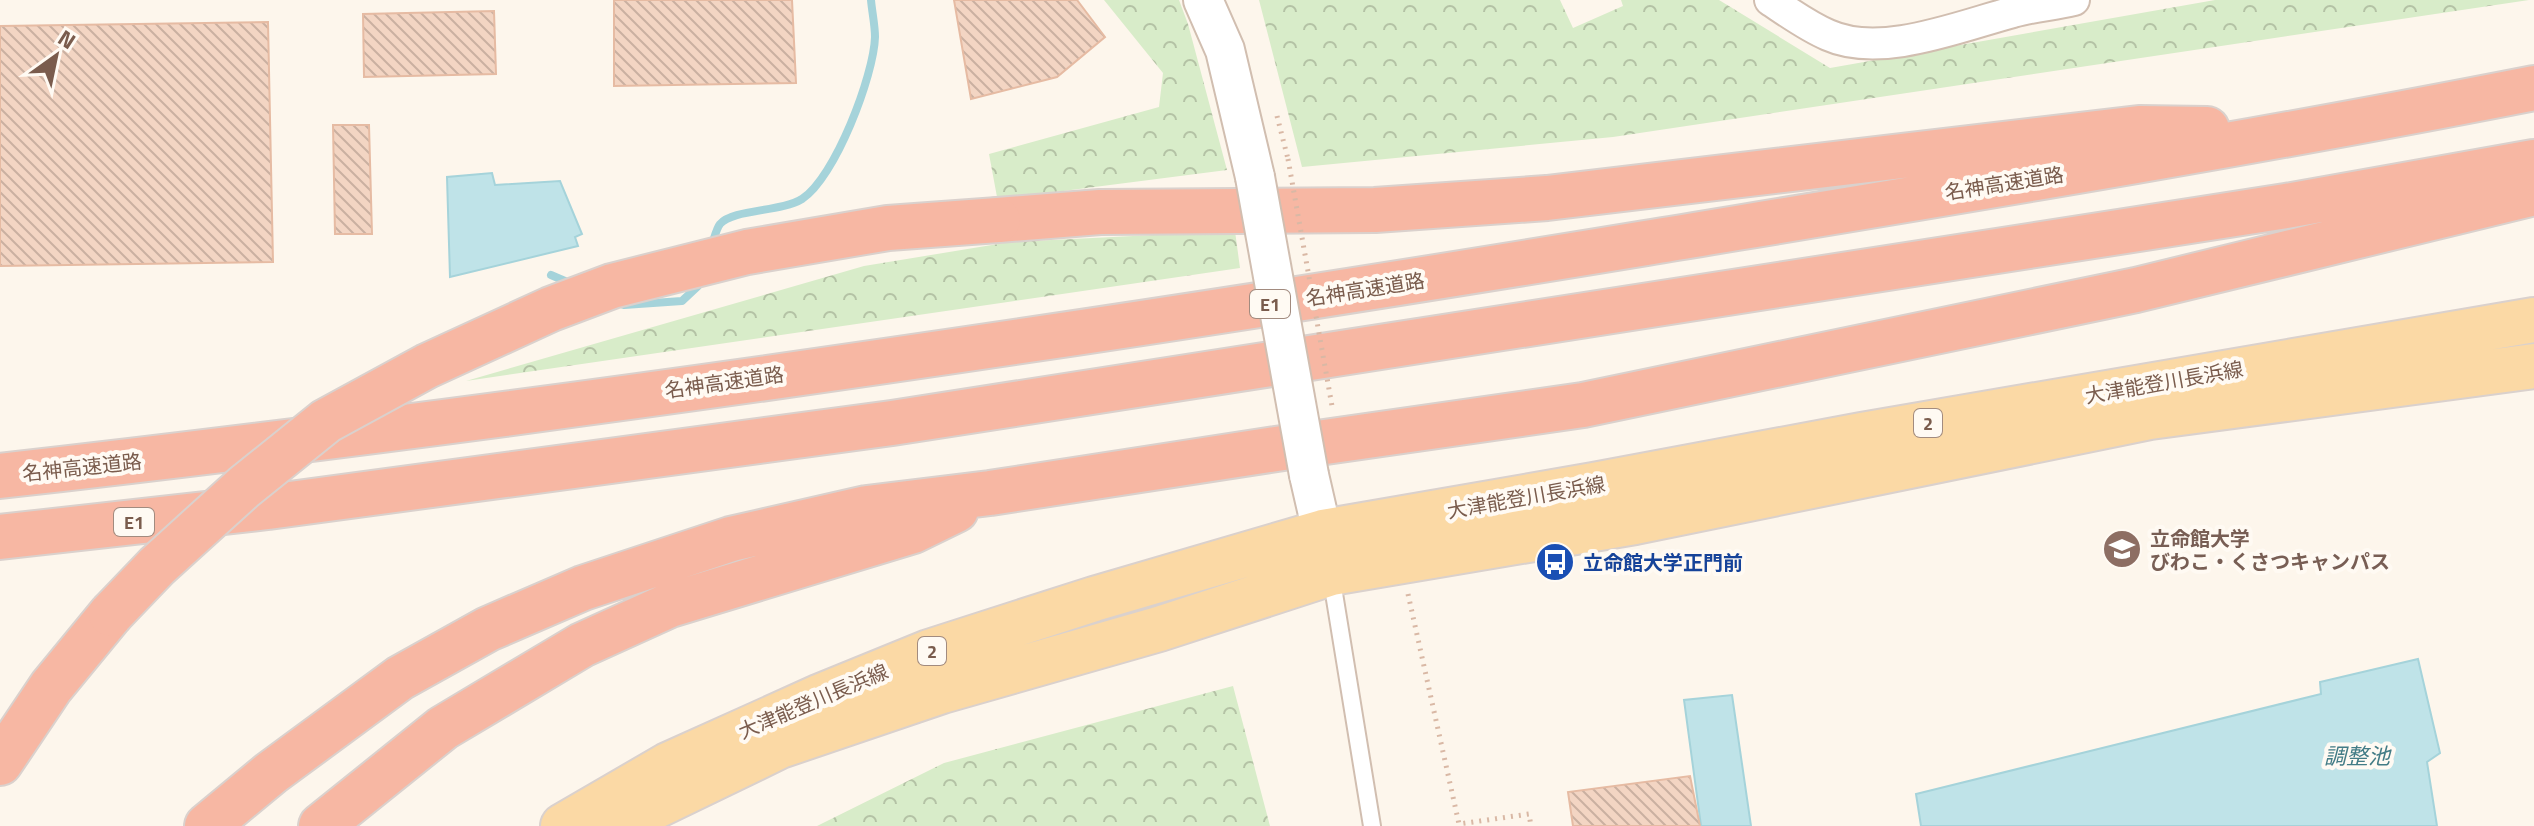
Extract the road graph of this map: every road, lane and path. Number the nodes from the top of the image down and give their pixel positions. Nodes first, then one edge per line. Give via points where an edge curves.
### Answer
1 (1203, 0) edge
2 (1770, 0) edge
3 (2074, 0) edge
4 (2012, 6) edge
5 (2534, 88) edge
6 (2311, 132) junction
7 (1288, 159) dead end
8 (2534, 162) edge
9 (2534, 193) edge
10 (2534, 320) edge
11 (2534, 366) edge
12 (1333, 411) dead end
13 (237, 449) junction
14 (0, 461) edge
15 (0, 476) edge
16 (990, 493) junction
17 (0, 537) edge
18 (1327, 553) junction
19 (1408, 591) dead end
20 (0, 763) edge
21 (1459, 824) edge
22 (207, 826) edge
23 (321, 826) edge
24 (563, 826) edge
25 (623, 826) edge
26 (1372, 826) edge
27 (1531, 826) edge

1 - 18 street, bridge via 1225,50 1255,177
2 - 4 street via 1829,36 1862,43 1895,42 1986,22
3 - 4 street
5 - 6 highway, 名神高速道路 / E1
6 - 13 highway, 名神高速道路 / E1 via 1312,297
6 - 20 highway, bridge via 2139,128 1547,198 1375,210 1100,212 888,228 747,252 612,286 427,366 326,421 244,487 111,614 51,687
7 - 12 path, bridge
8 - 17 highway, E1 via 2286,206 892,423 268,507
9 - 16 highway via 2136,290 1583,405
10 - 18 main road, 大津能登川長浜線 / 2 via 1594,485
11 - 18 main road, 大津能登川長浜線 / 2 via 2150,417 1635,522
13 - 14 highway via 135,448
13 - 15 highway, 名神高速道路 / E1
16 - 22 highway via 867,508 731,539 583,588 488,629 400,678
16 - 23 highway via 913,531 670,605 582,645 443,728
18 - 24 main road, 大津能登川長浜線 / 2 via 1094,599 929,652 668,765
18 - 25 main road, 大津能登川長浜線 / 2 via 1159,629 942,691 780,746
18 - 26 lane
19 - 21 path
21 - 27 path via 1529,814

